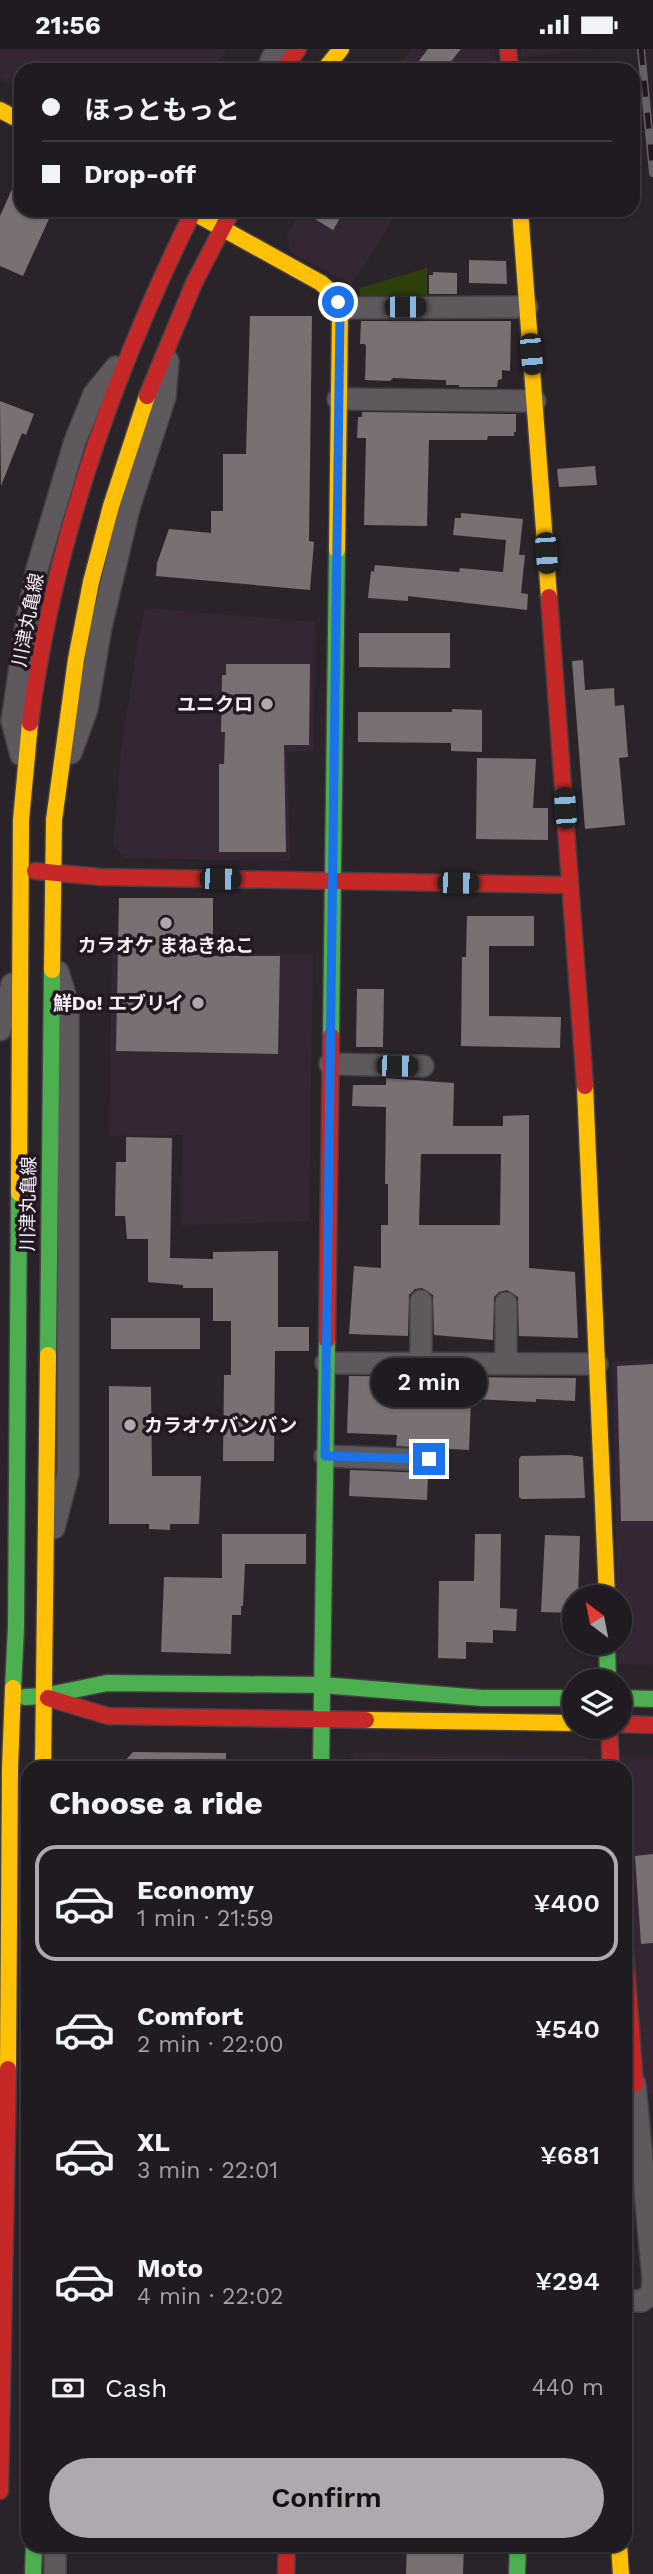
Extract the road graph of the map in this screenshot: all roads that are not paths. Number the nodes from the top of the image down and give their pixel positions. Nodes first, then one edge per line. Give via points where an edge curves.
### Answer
1 (298, 49) edge
2 (341, 49) edge
3 (287, 63) edge
4 (330, 63) edge
5 (189, 217) edge
6 (202, 217) edge
7 (228, 217) edge
8 (521, 217) edge
9 (221, 229) junction
10 (527, 307) junction
11 (339, 308) junction
12 (169, 338) joint
13 (129, 350) joint
14 (338, 399) junction
15 (535, 401) junction
16 (26, 774) joint
17 (56, 793) joint
18 (19, 871) junction
19 (0, 872) edge
20 (53, 873) junction
21 (332, 881) junction
22 (570, 885) junction
23 (51, 954) joint
24 (19, 960) junction
25 (0, 1030) edge
26 (330, 1064) junction
27 (423, 1066) dead end
28 (421, 1301) dead end
29 (506, 1303) dead end
30 (326, 1363) junction
31 (506, 1363) junction
32 (421, 1364) junction
33 (597, 1364) junction
34 (325, 1456) junction
35 (429, 1459) dead end
36 (0, 1557) edge
37 (46, 1563) joint
38 (606, 1585) edge
39 (16, 1594) junction
40 (322, 1685) junction
41 (44, 1696) junction
42 (7, 1697) edge
43 (562, 1698) edge
44 (632, 1698) edge
45 (653, 1699) edge
46 (322, 1719) junction
47 (562, 1723) edge
48 (632, 1724) edge
49 (653, 1724) edge
50 (610, 1739) edge
51 (43, 1761) edge
52 (321, 1761) edge
53 (611, 1761) edge
54 (10, 1825) junction
55 (0, 1856) edge
56 (632, 2103) edge
57 (3, 2191) edge
58 (632, 2301) edge
59 (7, 2315) edge
60 (6, 2346) edge
61 (0, 2457) edge
62 (0, 2491) edge
63 (34, 2552) edge
64 (55, 2552) edge
65 (287, 2552) edge
66 (518, 2552) edge
67 (619, 2552) edge
68 (33, 2574) edge
69 (55, 2574) edge
70 (286, 2574) edge
71 (517, 2574) edge
72 (621, 2574) edge

1 - 3 street
2 - 4 street
5 - 13 street
6 - 9 street
7 - 9 street
8 - 10 street
9 - 11 street via 321,283
9 - 12 street
10 - 11 street
10 - 15 street
11 - 14 street
12 - 17 street via 165,397 129,508 87,709
13 - 16 street via 94,394 75,441 37,569 12,721
14 - 15 street
14 - 21 street
15 - 22 street
16 - 18 street, 川津丸亀線
17 - 20 street
18 - 19 street
18 - 20 street
18 - 24 street, 川津丸亀線
20 - 21 street
20 - 23 street
21 - 22 street
21 - 26 street
22 - 33 street via 583,1039
23 - 37 street via 68,1004 68,1474
24 - 25 street
24 - 39 street, 川津丸亀線
26 - 27 street
26 - 30 street
28 - 32 street
29 - 31 street
30 - 32 street
30 - 34 street
31 - 32 street
31 - 33 street
33 - 38 street
34 - 35 street
34 - 40 street
36 - 39 street
37 - 41 street
39 - 42 street, 川津丸亀線
40 - 41 street via 107,1683
40 - 43 street via 482,1698
40 - 46 street
41 - 42 street
41 - 46 street via 108,1716
41 - 51 street
42 - 54 street, 川津丸亀線
44 - 45 street
46 - 47 street
46 - 52 street
48 - 49 street
50 - 53 street
54 - 55 street
54 - 57 street, 川津丸亀線
56 - 58 street via 652,2293 642,2301
57 - 59 street, 川津丸亀線
59 - 60 street, 川津丸亀線
60 - 61 street, 川津丸亀線
61 - 62 street, 川津丸亀線
63 - 68 street
64 - 69 street
65 - 70 street
66 - 71 street
67 - 72 street

